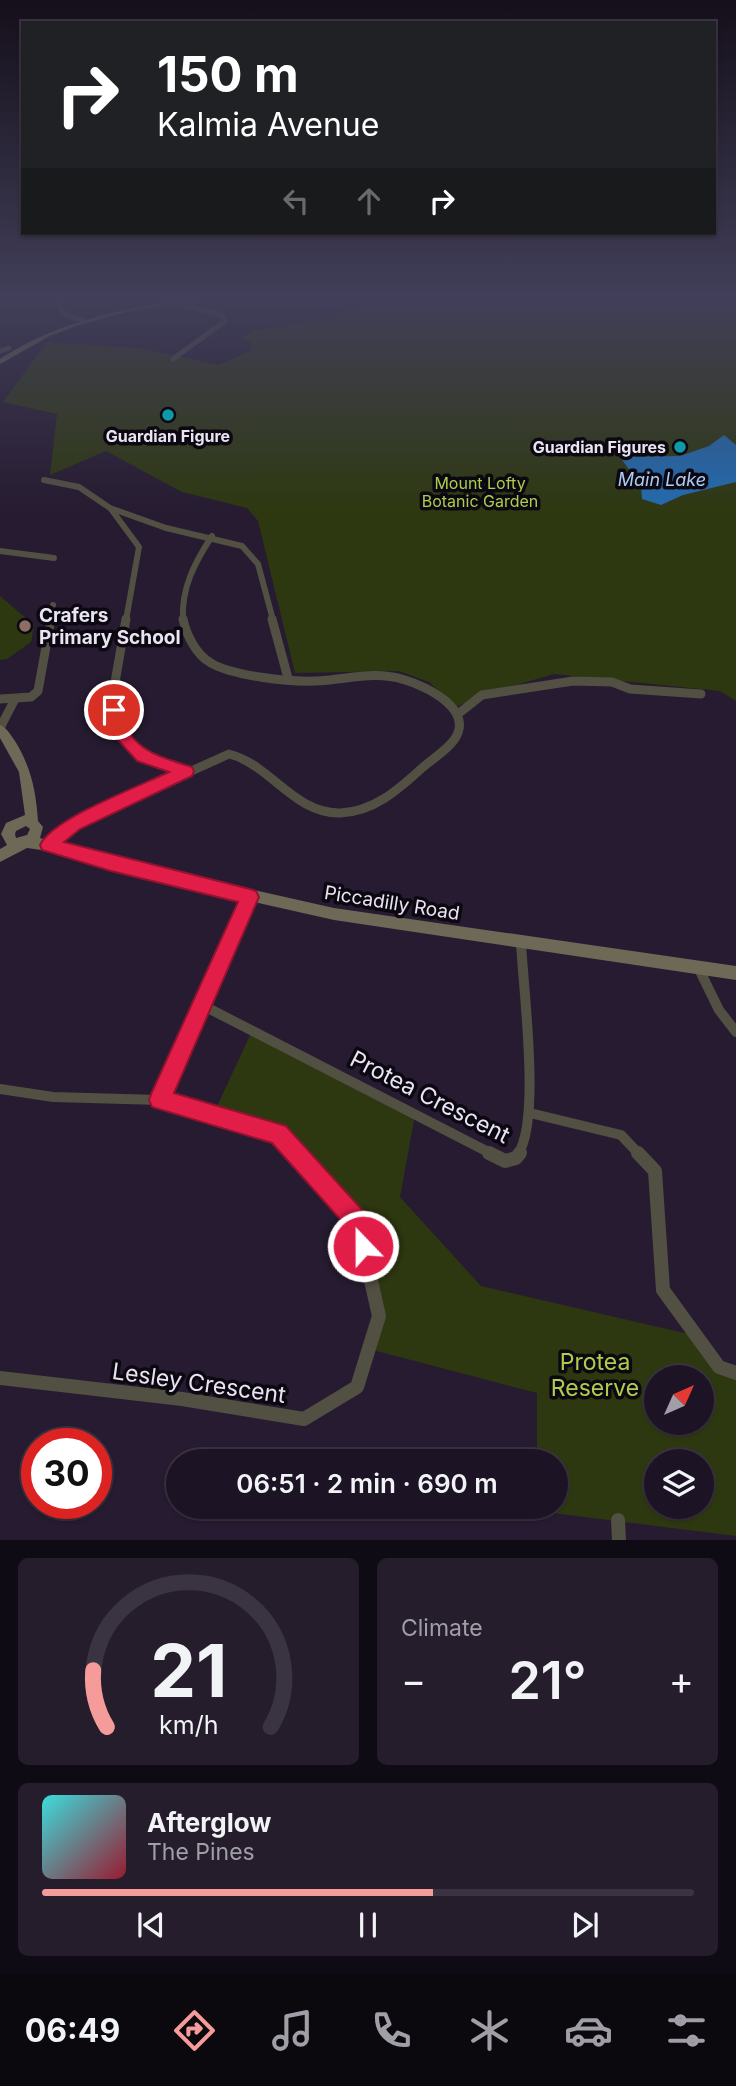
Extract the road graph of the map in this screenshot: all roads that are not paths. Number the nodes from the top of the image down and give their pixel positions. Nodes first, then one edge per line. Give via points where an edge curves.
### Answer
1 (44, 480) dead end
2 (110, 508) junction
3 (212, 536) junction
4 (0, 551) edge
5 (54, 558) dead end
6 (53, 605) dead end
7 (288, 678) junction
8 (701, 694) dead end
9 (0, 699) edge
10 (15, 699) junction
11 (458, 714) junction
12 (0, 729) edge
13 (186, 771) junction
14 (30, 823) junction
15 (19, 842) junction
16 (48, 845) junction
17 (0, 854) edge
18 (250, 897) junction
19 (521, 942) junction
20 (698, 967) junction
21 (736, 973) edge
22 (204, 1006) junction
23 (736, 1032) edge
24 (0, 1089) edge
25 (160, 1100) junction
26 (530, 1113) junction
27 (736, 1373) edge
28 (0, 1378) edge
29 (618, 1520) dead end
30 (619, 1540) edge

1 - 2 street via 79,487
2 - 3 street via 166,528
2 - 13 street via 139,547 113,694 116,727 142,757
3 - 7 street via 242,546 258,564
3 - 7 street via 192,564 181,602 187,638 210,663
4 - 5 street
6 - 10 street via 38,691
7 - 11 street via 402,677 430,690
8 - 11 street via 630,689 612,681 573,681 482,695
9 - 10 street
10 - 12 street
11 - 13 street via 455,739 383,801 360,813 328,812 300,802 256,762 242,756 229,754
12 - 14 main road via 23,762 32,804
13 - 16 street via 74,824
14 - 15 main road via 35,836
14 - 15 main road via 11,827
14 - 16 main road
15 - 16 main road, Piccadilly Road
15 - 17 main road
16 - 18 main road, Piccadilly Road
18 - 19 main road, Piccadilly Road
18 - 22 street
19 - 20 main road, Piccadilly Road
19 - 26 street, Protea Crescent
20 - 21 main road, Piccadilly Road
20 - 23 street via 719,1010
22 - 25 street
22 - 26 street, Protea Crescent via 505,1161 516,1158 526,1143
24 - 25 street, Lesley Crescent via 52,1097
25 - 28 street, Lesley Crescent via 279,1134 358,1223 379,1316 357,1387 304,1419 182,1399
26 - 27 street via 621,1135 655,1171 663,1290 719,1367
29 - 30 street

